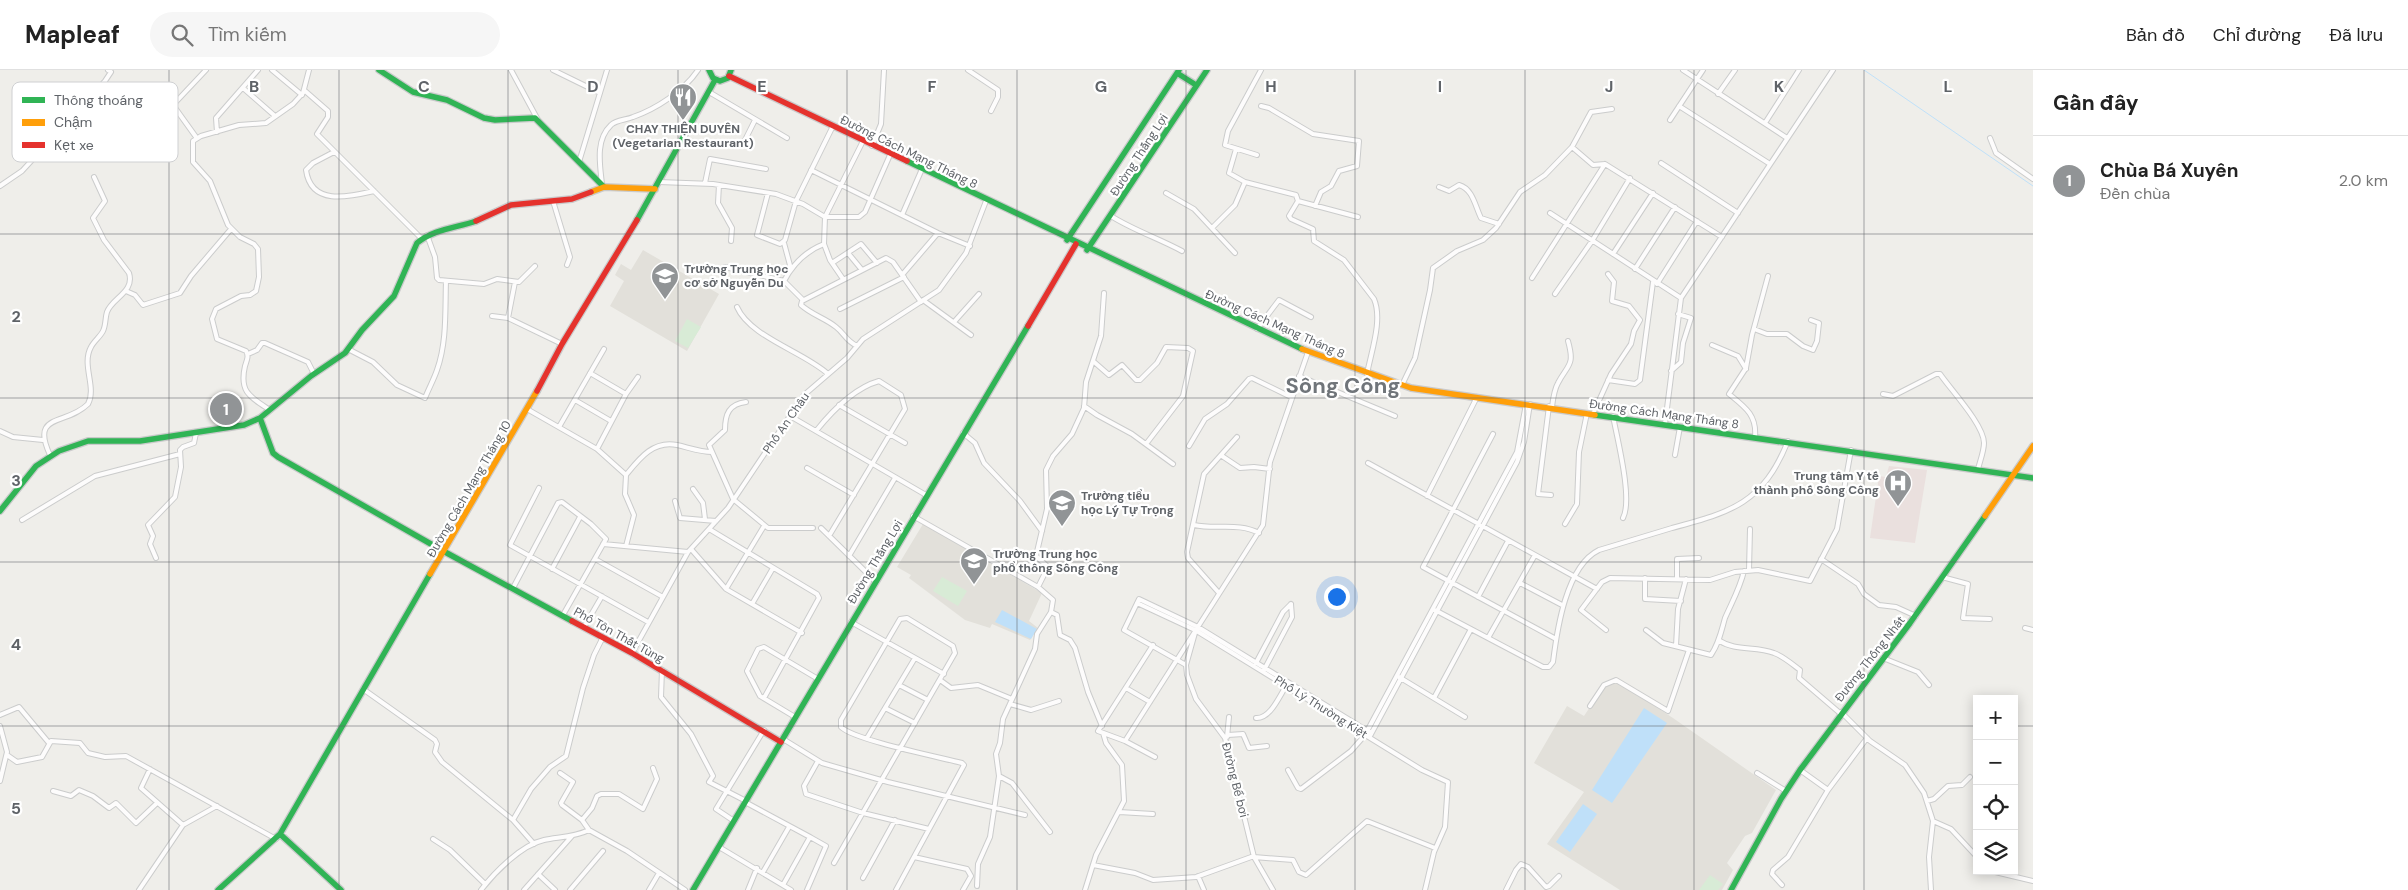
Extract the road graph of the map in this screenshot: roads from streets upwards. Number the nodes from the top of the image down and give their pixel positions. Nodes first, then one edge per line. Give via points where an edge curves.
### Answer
1 (108, 70) edge
2 (206, 70) edge
3 (258, 70) edge
4 (272, 70) edge
5 (309, 70) edge
6 (511, 70) edge
7 (553, 70) edge
8 (607, 70) edge
9 (698, 70) edge
10 (709, 70) edge
11 (884, 70) edge
12 (968, 70) edge
13 (1207, 70) edge
14 (1261, 70) edge
15 (1683, 70) edge
16 (1703, 70) edge
17 (1735, 70) edge
18 (1799, 70) edge
19 (1833, 70) edge
20 (382, 71) edge
21 (1178, 72) edge
22 (730, 73) edge
23 (1697, 79) junction
24 (715, 80) junction
25 (103, 82) edge
26 (1196, 86) junction
27 (243, 88) junction
28 (304, 90) junction
29 (709, 92) junction
30 (600, 93) junction
31 (1718, 94) junction
32 (302, 95) junction
33 (178, 100) edge
34 (1261, 106) dead end
35 (1679, 106) junction
36 (1612, 108) dead end
37 (991, 111) dead end
38 (178, 112) edge
39 (275, 116) junction
40 (538, 120) junction
41 (755, 120) junction
42 (1670, 120) dead end
43 (1765, 122) junction
44 (832, 126) junction
45 (217, 132) junction
46 (196, 137) junction
47 (787, 138) dead end
48 (1787, 138) junction
49 (1990, 138) dead end
50 (862, 141) junction
51 (731, 143) dead end
52 (872, 146) junction
53 (1572, 148) junction
54 (1236, 149) junction
55 (334, 152) junction
56 (890, 155) junction
57 (1257, 155) dead end
58 (30, 162) edge
59 (579, 162) junction
60 (1660, 163) dead end
61 (1605, 164) junction
62 (1770, 164) junction
63 (766, 169) dead end
64 (922, 169) junction
65 (811, 170) junction
66 (94, 177) dead end
67 (1630, 178) junction
68 (2033, 179) edge
69 (659, 182) junction
70 (1245, 182) junction
71 (705, 183) junction
72 (719, 185) junction
73 (841, 185) junction
74 (0, 186) edge
75 (603, 187) junction
76 (1439, 187) dead end
77 (655, 189) junction
78 (374, 190) junction
79 (768, 193) junction
80 (1166, 193) dead end
81 (1653, 193) junction
82 (869, 200) junction
83 (553, 201) junction
84 (986, 201) junction
85 (1298, 201) junction
86 (796, 202) junction
87 (1315, 206) junction
88 (1675, 207) junction
89 (1550, 213) dead end
90 (1738, 213) junction
91 (902, 215) junction
92 (1111, 216) junction
93 (825, 217) junction
94 (1358, 217) dead end
95 (1697, 221) junction
96 (1499, 224) junction
97 (1567, 224) junction
98 (1213, 227) junction
99 (231, 229) junction
100 (938, 233) junction
101 (424, 237) junction
102 (1722, 237) junction
103 (1067, 240) junction
104 (731, 241) dead end
105 (1592, 241) junction
106 (784, 242) junction
107 (824, 244) junction
108 (1076, 244) junction
109 (970, 246) junction
110 (1088, 250) junction
111 (1182, 251) dead end
112 (848, 252) junction
113 (1235, 253) dead end
114 (1612, 254) junction
115 (876, 263) junction
116 (832, 264) junction
117 (567, 265) dead end
118 (534, 266) dead end
119 (724, 267) dead end
120 (791, 269) junction
121 (1634, 269) junction
122 (862, 270) junction
123 (1608, 274) dead end
124 (903, 276) junction
125 (1768, 276) dead end
126 (1532, 278) dead end
127 (843, 279) junction
128 (446, 281) junction
129 (784, 281) junction
130 (516, 282) junction
131 (1655, 283) junction
132 (126, 291) junction
133 (1104, 293) dead end
134 (979, 294) dead end
135 (1555, 294) dead end
136 (1681, 298) junction
137 (803, 300) junction
138 (922, 301) junction
139 (737, 307) dead end
140 (840, 309) dead end
141 (1678, 314) junction
142 (492, 316) dead end
143 (1312, 317) dead end
144 (508, 318) junction
145 (1811, 320) dead end
146 (954, 322) junction
147 (1257, 329) junction
148 (1754, 329) junction
149 (971, 336) dead end
150 (1568, 341) dead end
151 (562, 344) junction
152 (1712, 345) dead end
153 (857, 346) junction
154 (348, 349) junction
155 (604, 349) dead end
156 (1308, 352) junction
157 (248, 354) junction
158 (1093, 361) junction
159 (1746, 369) junction
160 (1671, 372) junction
161 (314, 374) junction
162 (590, 374) junction
163 (828, 374) junction
164 (1367, 374) junction
165 (1298, 376) junction
166 (638, 377) dead end
167 (1608, 380) junction
168 (1402, 385) junction
169 (626, 394) junction
170 (1883, 394) dead end
171 (1477, 396) junction
172 (1291, 397) junction
173 (575, 400) junction
174 (746, 402) dead end
175 (1528, 404) junction
176 (839, 405) junction
177 (1084, 406) junction
178 (1550, 406) junction
179 (527, 409) junction
180 (270, 410) junction
181 (1590, 413) junction
182 (790, 416) junction
183 (1395, 416) dead end
184 (1613, 416) junction
185 (260, 418) junction
186 (611, 421) junction
187 (1664, 424) junction
188 (560, 427) junction
189 (1680, 427) junction
190 (0, 431) edge
191 (816, 431) junction
192 (196, 433) junction
193 (963, 433) junction
194 (1493, 434) dead end
195 (890, 435) junction
196 (1238, 437) dead end
197 (1755, 437) junction
198 (43, 440) junction
199 (1788, 441) junction
200 (905, 443) dead end
201 (1146, 444) junction
202 (1189, 446) dead end
203 (2033, 446) edge
204 (596, 449) junction
205 (1851, 450) junction
206 (712, 452) junction
207 (180, 454) junction
208 (50, 455) junction
209 (1675, 455) dead end
210 (1222, 456) junction
211 (1368, 463) dead end
212 (872, 464) junction
213 (1173, 464) dead end
214 (807, 468) dead end
215 (1270, 469) junction
216 (1978, 469) junction
217 (2013, 474) junction
218 (626, 475) junction
219 (895, 478) junction
220 (2033, 478) edge
221 (539, 488) dead end
222 (693, 489) dead end
223 (854, 495) junction
224 (1551, 495) dead end
225 (926, 496) junction
226 (1427, 496) junction
227 (733, 499) junction
228 (675, 501) dead end
229 (1454, 510) junction
230 (0, 511) edge
231 (914, 516) junction
232 (580, 517) junction
233 (1623, 518) dead end
234 (704, 519) junction
235 (22, 520) dead end
236 (716, 521) junction
237 (1566, 524) dead end
238 (1194, 525) junction
239 (1481, 525) junction
240 (764, 526) junction
241 (813, 528) dead end
242 (821, 528) dead end
243 (709, 529) junction
244 (1750, 529) dead end
245 (1042, 532) junction
246 (1259, 534) junction
247 (829, 536) junction
248 (1508, 541) junction
249 (603, 544) junction
250 (626, 546) junction
251 (689, 550) junction
252 (445, 552) junction
253 (748, 553) junction
254 (1535, 555) junction
255 (530, 556) junction
256 (850, 556) junction
257 (156, 558) dead end
258 (1699, 558) dead end
259 (595, 559) junction
260 (1821, 559) junction
261 (773, 568) junction
262 (552, 569) junction
263 (1746, 570) junction
264 (1942, 577) junction
265 (1576, 578) junction
266 (1644, 578) junction
267 (1677, 579) junction
268 (1686, 579) junction
269 (876, 581) junction
270 (1450, 582) junction
271 (1520, 582) junction
272 (580, 585) junction
273 (1038, 587) junction
274 (513, 588) junction
275 (726, 589) junction
276 (1597, 589) junction
277 (1220, 593) junction
278 (602, 596) junction
279 (663, 597) junction
280 (1478, 597) junction
281 (1681, 601) junction
282 (752, 604) junction
283 (1562, 605) junction
284 (1435, 610) junction
285 (1504, 610) junction
286 (1051, 612) junction
287 (563, 615) junction
288 (1916, 616) junction
289 (1990, 619) dead end
290 (648, 622) junction
291 (852, 622) junction
292 (584, 627) junction
293 (1197, 628) junction
294 (2025, 628) dead end
295 (1471, 630) junction
296 (1606, 630) dead end
297 (1646, 630) dead end
298 (2033, 630) edge
299 (802, 633) junction
300 (603, 637) junction
301 (1488, 638) junction
302 (1556, 639) junction
303 (1720, 640) junction
304 (886, 641) junction
305 (1153, 645) junction
306 (1676, 646) junction
307 (1689, 650) junction
308 (632, 653) junction
309 (915, 658) junction
310 (1883, 658) junction
311 (1177, 659) junction
312 (786, 661) junction
313 (1255, 664) junction
314 (1186, 665) junction
315 (662, 670) junction
316 (1264, 670) junction
317 (944, 674) junction
318 (1399, 677) junction
319 (818, 679) junction
320 (940, 680) junction
321 (899, 685) junction
322 (1929, 685) dead end
323 (1286, 686) junction
324 (1126, 688) junction
325 (362, 689) junction
326 (764, 698) junction
327 (1434, 698) junction
328 (928, 700) junction
329 (1059, 701) dead end
330 (1011, 702) junction
331 (1150, 702) junction
332 (1590, 706) dead end
333 (885, 708) junction
334 (1841, 713) junction
335 (0, 715) edge
336 (795, 717) junction
337 (1229, 717) dead end
338 (1465, 717) dead end
339 (1256, 718) dead end
340 (915, 724) junction
341 (0, 726) edge
342 (1102, 726) junction
343 (764, 730) junction
344 (1103, 733) junction
345 (1368, 734) junction
346 (1226, 736) junction
347 (867, 738) junction
348 (1868, 738) junction
349 (782, 740) junction
350 (1125, 741) junction
351 (49, 743) junction
352 (1267, 746) dead end
353 (900, 748) junction
354 (6, 755) junction
355 (1155, 757) dead end
356 (818, 761) junction
357 (150, 768) junction
358 (653, 768) dead end
359 (1288, 770) dead end
360 (1800, 770) junction
361 (560, 773) dead end
362 (1757, 773) dead end
363 (999, 776) junction
364 (1970, 777) dead end
365 (882, 780) junction
366 (0, 781) edge
367 (1828, 790) junction
368 (53, 791) dead end
369 (727, 791) junction
370 (1786, 791) junction
371 (947, 796) junction
372 (1927, 801) junction
373 (746, 802) junction
374 (158, 803) junction
375 (217, 806) junction
376 (994, 808) junction
377 (1119, 812) junction
378 (863, 813) junction
379 (1153, 814) dead end
380 (1025, 816) dead end
381 (513, 820) junction
382 (582, 820) junction
383 (734, 820) junction
384 (895, 820) junction
385 (1932, 821) junction
386 (183, 825) junction
387 (789, 827) junction
388 (929, 829) junction
389 (589, 830) junction
390 (1050, 832) dead end
391 (280, 834) junction
392 (572, 836) junction
393 (810, 837) junction
394 (276, 839) junction
395 (433, 839) dead end
396 (534, 844) junction
397 (719, 847) junction
398 (1435, 848) junction
399 (603, 851) dead end
400 (1973, 853) edge
401 (914, 857) junction
402 (1254, 857) junction
403 (834, 863) dead end
404 (1093, 865) junction
405 (756, 868) junction
406 (763, 872) junction
407 (659, 873) junction
408 (538, 874) junction
409 (2008, 875) edge
410 (1198, 876) junction
411 (1559, 876) dead end
412 (863, 878) dead end
413 (2033, 881) edge
414 (486, 884) junction
415 (783, 885) junction
416 (1782, 885) dead end
417 (977, 886) dead end
418 (139, 890) edge
419 (218, 890) edge
420 (341, 890) edge
421 (481, 890) edge
422 (524, 890) edge
423 (555, 890) edge
424 (570, 890) edge
425 (649, 890) edge
426 (685, 890) edge
427 (693, 890) edge
428 (748, 890) edge
429 (791, 890) edge
430 (807, 890) edge
431 (896, 890) edge
432 (963, 890) edge
433 (1085, 890) edge
434 (1204, 890) edge
435 (1273, 890) edge
436 (1425, 890) edge
437 (1506, 890) edge
438 (1730, 890) edge
439 (1931, 890) edge

1 - 25 street via 111,72
2 - 33 street
3 - 27 street
4 - 32 street
5 - 28 street
6 - 40 street
7 - 30 street
8 - 30 street
9 - 75 street via 666,100 609,126 598,158
10 - 24 street
11 - 52 street via 881,124
12 - 37 street via 998,90
13 - 26 street, Đường Thắng Lợi
14 - 54 street via 1228,131 1225,146
15 - 23 street
16 - 23 street
17 - 31 street
18 - 43 street
19 - 48 street
20 - 40 street via 413,92 447,100 484,118
21 - 26 street
21 - 103 street, Đường Thắng Lợi
22 - 24 street via 723,80
22 - 44 street, Đường Cách Mạng Tháng 8
23 - 31 street
23 - 35 street
24 - 29 street, Đường Cách Mạng Tháng 10
26 - 92 street, Đường Thắng Lợi
27 - 39 street
27 - 45 street via 216,118
28 - 32 street
28 - 55 street via 328,111 328,117 316,133
29 - 41 street
29 - 69 street, Đường Cách Mạng Tháng 10
30 - 59 street
31 - 43 street
32 - 39 street
34 - 87 street via 1313,134 1359,141 1357,166 1339,171 1331,186 1321,192
35 - 42 street
35 - 62 street
36 - 53 street via 1591,112
38 - 46 street
39 - 45 street via 266,123 246,124
40 - 59 street
41 - 47 street
41 - 51 street via 744,144
43 - 48 street
44 - 50 street, Đường Cách Mạng Tháng 8
44 - 65 street
45 - 46 street
46 - 99 street via 193,142 194,162 209,178
48 - 62 street
49 - 68 street via 1996,153
50 - 52 street, Đường Cách Mạng Tháng 8
50 - 73 street
52 - 56 street, Đường Cách Mạng Tháng 8
53 - 61 street via 1593,165
53 - 96 street via 1544,175 1520,192
54 - 57 street
54 - 70 street via 1228,172
55 - 78 street
55 - 78 street via 306,170 315,191 344,197
56 - 64 street, Đường Cách Mạng Tháng 8
56 - 82 street
58 - 74 street
59 - 75 street
60 - 90 street
61 - 67 street
61 - 97 street
62 - 90 street
63 - 71 street via 710,159
64 - 84 street, Đường Cách Mạng Tháng 8
64 - 91 street
65 - 73 street
65 - 86 street
66 - 132 street via 105,201 93,217 104,240 130,274
67 - 81 street
67 - 105 street
69 - 71 street
69 - 77 street, Đường Cách Mạng Tháng 10
70 - 85 street via 1293,193
70 - 98 street via 1235,205
71 - 72 street
72 - 79 street
72 - 104 street via 718,204 732,228
73 - 82 street
73 - 93 street
75 - 77 street
75 - 83 street via 577,198
76 - 96 street via 1449,191 1462,185 1473,198 1481,218
77 - 151 street, Đường Cách Mạng Tháng 10
78 - 101 street
79 - 86 street
79 - 106 street via 757,235 778,244
80 - 98 street via 1194,208
81 - 88 street
81 - 114 street
82 - 91 street
82 - 93 street via 863,215
83 - 101 street via 511,205 475,222
83 - 117 street via 570,257
84 - 103 street, Đường Cách Mạng Tháng 8
84 - 109 street, Phố An Châu
85 - 87 street
85 - 164 street via 1289,216 1291,220 1313,229 1314,241 1344,260 1376,302 1376,341
86 - 93 street
86 - 106 street
87 - 94 street
88 - 95 street
88 - 121 street
89 - 97 street
90 - 102 street
91 - 100 street
92 - 110 street, Đường Thắng Lợi
92 - 111 street
93 - 107 street
95 - 102 street
95 - 131 street
96 - 168 street via 1483,240 1457,251 1433,268 1415,358
97 - 105 street
97 - 126 street
98 - 113 street
99 - 132 street via 178,295 143,305 135,295
99 - 157 street via 257,246 258,288 252,294 240,296 216,309 212,319 217,339 243,348
100 - 109 street
100 - 124 street
101 - 128 street via 435,257 437,278
101 - 154 street via 394,296
102 - 136 street
103 - 108 street, Đường Cách Mạng Tháng 8
105 - 114 street
105 - 135 street
106 - 120 street
107 - 116 street
107 - 120 street via 808,252
108 - 110 street, Đường Cách Mạng Tháng 8
108 - 193 street, Đường Thắng Lợi
109 - 138 street, Phố An Châu via 943,285
110 - 147 street, Đường Cách Mạng Tháng 8
112 - 115 street via 862,244
112 - 116 street
112 - 122 street
114 - 121 street
115 - 122 street
115 - 124 street via 888,258
116 - 127 street
118 - 130 street via 523,280
119 - 129 street
120 - 129 street
121 - 131 street
122 - 127 street
123 - 167 street via 1614,282 1612,301 1629,306 1640,320 1627,352
124 - 138 street
124 - 140 street
125 - 148 street
127 - 137 street
128 - 130 street via 484,284 497,279
128 - 154 street via 442,352 425,398 397,385 373,362
129 - 137 street
130 - 144 street
131 - 136 street
131 - 167 street via 1640,380 1634,384
132 - 198 street via 108,310 103,330 90,349 88,404 49,424 43,431
133 - 158 street via 1101,336
134 - 146 street
136 - 141 street
137 - 153 street via 807,310 836,326 846,340
138 - 146 street
138 - 153 street, Phố An Châu
139 - 163 street via 744,319 758,330 813,361
141 - 160 street
141 - 160 street via 1691,318 1683,340 1681,362
142 - 144 street
143 - 147 street via 1279,300
144 - 151 street
145 - 148 street via 1819,323 1813,350 1788,334 1767,334
146 - 149 street
147 - 156 street, Đường Cách Mạng Tháng 8
148 - 159 street
150 - 178 street via 1569,366 1558,383
151 - 179 street, Đường Cách Mạng Tháng 10
152 - 159 street via 1738,356
153 - 163 street, Phố An Châu
154 - 161 street
155 - 162 street
156 - 164 street, Đường Cách Mạng Tháng 8
156 - 165 street
157 - 161 street via 265,343 308,362
157 - 180 street via 243,377 245,392
158 - 177 street via 1086,382
158 - 201 street via 1109,375 1122,365 1138,380 1155,366 1166,347 1193,351 1183,396
159 - 197 street via 1729,394 1753,418
160 - 187 street
161 - 180 street
162 - 169 street
162 - 173 street
163 - 182 street, Phố An Châu via 809,390
164 - 168 street, Đường Cách Mạng Tháng 8
165 - 172 street
165 - 183 street
166 - 169 street
167 - 181 street
168 - 171 street, Đường Cách Mạng Tháng 8
169 - 186 street
170 - 216 street via 1893,396 1940,374 1977,423 1984,438
171 - 175 street, Đường Cách Mạng Tháng 8
171 - 226 street via 1468,420
172 - 202 street via 1249,379 1227,404 1205,419
172 - 215 street
173 - 186 street
173 - 188 street
174 - 206 street via 728,410 724,418 725,430 710,444
175 - 178 street, Đường Cách Mạng Tháng 8
175 - 239 street via 1517,452
176 - 191 street
176 - 195 street
176 - 195 street via 879,380 901,395 905,409
177 - 201 street
177 - 245 street via 1072,434 1053,456 1046,470 1048,504
178 - 181 street, Đường Cách Mạng Tháng 8
178 - 224 street via 1538,494
179 - 188 street
179 - 252 street, Đường Cách Mạng Tháng 10
180 - 185 street
181 - 184 street, Đường Cách Mạng Tháng 8
181 - 237 street via 1579,452 1577,504
182 - 191 street
182 - 227 street, Phố An Châu
184 - 187 street, Đường Cách Mạng Tháng 8
184 - 233 street via 1625,480 1626,511
185 - 192 street via 244,426
185 - 252 street, Phố Tôn Thất Tùng via 278,457
186 - 204 street
187 - 189 street, Đường Cách Mạng Tháng 8
188 - 204 street
189 - 197 street, Đường Cách Mạng Tháng 8
189 - 209 street
190 - 198 street via 18,438
191 - 212 street
192 - 207 street via 194,443 183,447
192 - 208 street via 140,441 94,440
193 - 225 street, Đường Thắng Lợi
193 - 245 street via 975,443 984,463 1020,501
194 - 229 street
195 - 200 street
195 - 212 street
196 - 210 street
197 - 199 street, Đường Cách Mạng Tháng 8
198 - 208 street
199 - 205 street, Đường Cách Mạng Tháng 8
199 - 265 street via 1775,470 1757,491 1739,505 1710,518 1599,550 1586,559
201 - 213 street
203 - 217 street, Đường Thống Nhất
204 - 218 street
205 - 216 street, Đường Cách Mạng Tháng 8
205 - 260 street via 1837,529
206 - 218 street via 669,444 659,446 649,450
206 - 227 street
207 - 235 street via 95,476
207 - 257 street via 175,497 148,525 153,536 150,544
208 - 230 street via 31,472
210 - 215 street via 1240,468
210 - 238 street via 1201,481
211 - 226 street
212 - 219 street
212 - 223 street
214 - 223 street
215 - 246 street via 1266,515
216 - 217 street, Đường Cách Mạng Tháng 8
217 - 220 street, Đường Cách Mạng Tháng 8
217 - 264 street, Đường Thống Nhất
218 - 250 street via 625,494 634,515
219 - 225 street
219 - 256 street
221 - 255 street via 510,543
222 - 234 street via 703,503
223 - 247 street
225 - 231 street, Đường Thắng Lợi
226 - 229 street
227 - 236 street, Phố An Châu
227 - 240 street
228 - 234 street via 680,518
229 - 239 street
229 - 270 street via 1423,565 1424,569
231 - 269 street, Đường Thắng Lợi
231 - 273 street
232 - 249 street via 606,539
232 - 255 street via 559,502
232 - 262 street
234 - 236 street
236 - 243 street, Phố An Châu
238 - 246 street via 1245,527
238 - 277 street via 1188,558
239 - 248 street
239 - 270 street
240 - 241 street via 795,530
240 - 253 street
242 - 247 street
243 - 251 street, Phố An Châu
243 - 253 street
244 - 263 street
245 - 273 street via 1036,556 1048,567
246 - 277 street
247 - 256 street
248 - 254 street
248 - 280 street
249 - 250 street
249 - 259 street
250 - 251 street
251 - 275 street
251 - 279 street, Phố An Châu
252 - 274 street, Phố Tôn Thất Tùng
252 - 325 street, Đường Cách Mạng Tháng 10
253 - 261 street
253 - 275 street
254 - 265 street
254 - 271 street
255 - 262 street
255 - 274 street
256 - 269 street
258 - 267 street via 1677,558
259 - 272 street
259 - 279 street
260 - 263 street via 1808,581 1768,571
260 - 288 street via 1858,584 1862,592 1877,604 1896,607
261 - 282 street
261 - 299 street via 819,598
262 - 272 street
263 - 268 street via 1710,580
263 - 303 street
264 - 288 street, Đường Thống Nhất
264 - 289 street via 1968,584 1963,618
265 - 276 street
265 - 283 street
266 - 267 street
266 - 276 street via 1610,578
266 - 281 street via 1645,599
267 - 268 street
268 - 281 street
269 - 291 street, Đường Thắng Lợi
270 - 280 street
270 - 284 street
271 - 283 street
271 - 285 street
272 - 278 street
272 - 287 street
273 - 286 street via 1053,600
274 - 287 street, Phố Tôn Thất Tùng
275 - 282 street
276 - 296 street via 1581,610
277 - 293 street
278 - 290 street
278 - 292 street
279 - 290 street, Phố An Châu
280 - 285 street
281 - 306 street
282 - 299 street
283 - 302 street
284 - 295 street
284 - 318 street
285 - 301 street
285 - 302 street
286 - 330 street via 1037,634 1035,649
286 - 342 street via 1057,615 1060,634 1076,648 1088,692
287 - 292 street, Phố Tôn Thất Tùng
288 - 310 street, Đường Thống Nhất
290 - 308 street, Phố An Châu
291 - 304 street
291 - 319 street, Đường Thắng Lợi
292 - 300 street, Phố Tôn Thất Tùng
293 - 305 street, Phố Lý Thường Kiệt via 1138,601 1124,630
293 - 311 street
293 - 313 street, Phố Lý Thường Kiệt
293 - 314 street
294 - 298 street
295 - 301 street
295 - 327 street
297 - 306 street via 1660,642
299 - 312 street
300 - 308 street, Phố Tôn Thất Tùng
300 - 381 street via 583,688 567,753 532,789
301 - 302 street via 1546,668 1553,662
303 - 307 street via 1709,655
303 - 334 street via 1727,645 1755,648 1780,656 1800,670 1799,678
304 - 309 street
304 - 317 street via 900,619 907,618 956,649
304 - 347 street via 840,724 846,731
305 - 311 street
305 - 324 street
306 - 307 street
307 - 332 street via 1668,712 1616,680 1604,685
308 - 315 street, Phố Tôn Thất Tùng
309 - 317 street
309 - 321 street
310 - 322 street via 1918,672
310 - 334 street, Đường Thống Nhất
311 - 314 street
311 - 331 street
312 - 319 street
312 - 326 street
312 - 326 street via 762,647 749,664 748,674
313 - 316 street, Phố Lý Thường Kiệt
313 - 316 street via 1283,612 1292,604 1292,617
314 - 346 street, Đường Bể bơi via 1196,698
315 - 343 street, Phố Tôn Thất Tùng
315 - 369 street via 661,697 691,734 713,776 709,782
316 - 323 street, Phố Lý Thường Kiệt
316 - 345 street, Phố Lý Thường Kiệt
317 - 320 street
318 - 327 street
318 - 345 street
319 - 336 street, Đường Thắng Lợi
320 - 328 street
320 - 330 street via 948,687 978,685
321 - 328 street
321 - 333 street
323 - 339 street via 1271,709 1261,718
323 - 345 street, Phố Lý Thường Kiệt
324 - 331 street
324 - 342 street
325 - 381 street via 435,740 435,752 442,762
325 - 391 street, Đường Cách Mạng Tháng 10
326 - 336 street
327 - 338 street
328 - 340 street
329 - 330 street via 1031,710
330 - 363 street via 1003,720 996,754
331 - 350 street
333 - 340 street
333 - 347 street
334 - 348 street
334 - 360 street, Đường Thống Nhất
335 - 351 street via 19,707
336 - 349 street, Đường Thắng Lợi
337 - 346 street
340 - 353 street
341 - 354 street
342 - 344 street via 1098,732
343 - 349 street, Phố Tôn Thất Tùng
343 - 369 street
344 - 350 street
344 - 377 street via 1123,770 1125,796
345 - 359 street via 1301,789
345 - 398 street, Phố Lý Thường Kiệt via 1422,770 1448,782 1446,823
346 - 352 street via 1243,734 1248,748
346 - 402 street, Đường Bể bơi
347 - 353 street
348 - 367 street
348 - 372 street via 1905,765
349 - 356 street
349 - 373 street, Đường Thắng Lợi
350 - 355 street
351 - 354 street via 46,753 39,758 16,762
351 - 357 street via 80,742 88,753 104,757 126,756
353 - 365 street
353 - 371 street via 964,765
354 - 366 street
356 - 365 street
356 - 378 street via 804,786 806,794
357 - 374 street via 141,788
357 - 375 street
358 - 382 street via 657,779 643,809 620,794 601,794
360 - 367 street
360 - 370 street, Đường Thống Nhất
361 - 382 street via 572,782 561,804
362 - 370 street
363 - 376 street
363 - 390 street via 1012,783
364 - 372 street via 1962,785 1948,786
365 - 371 street
365 - 378 street
367 - 416 street via 1788,857 1772,872
368 - 374 street via 71,796 79,790 109,808 118,804 136,823
369 - 373 street
369 - 383 street via 716,809
370 - 438 street, Đường Thống Nhất
371 - 376 street
371 - 388 street
372 - 385 street
373 - 383 street, Đường Thắng Lợi
373 - 387 street
374 - 386 street
375 - 386 street
375 - 394 street
376 - 380 street
376 - 417 street via 990,837 978,864
377 - 379 street
377 - 404 street
378 - 384 street
378 - 403 street
381 - 396 street
382 - 389 street
383 - 397 street, Đường Thắng Lợi
384 - 388 street
384 - 412 street
385 - 400 street via 1950,829
385 - 439 street
386 - 418 street
387 - 393 street
387 - 406 street
388 - 401 street
389 - 392 street
389 - 407 street
391 - 394 street, Đường Cách Mạng Tháng 10
391 - 420 street
392 - 396 street
392 - 408 street
393 - 415 street
393 - 430 street via 826,845
394 - 419 street, Đường Cách Mạng Tháng 10
395 - 414 street via 450,850
396 - 414 street via 495,872
397 - 405 street
397 - 427 street, Đường Thắng Lợi
398 - 402 street via 1366,821 1306,875 1299,872 1293,860
398 - 436 street
399 - 424 street
401 - 431 street
401 - 432 street via 967,869 971,876
402 - 410 street
402 - 435 street, Đường Bể bơi
404 - 410 street via 1153,880
404 - 433 street
405 - 406 street
405 - 428 street
406 - 415 street
407 - 425 street
407 - 426 street
408 - 422 street
408 - 423 street
409 - 413 street
410 - 434 street
411 - 437 street via 1546,887 1526,865 1521,864
414 - 421 street
415 - 429 street

